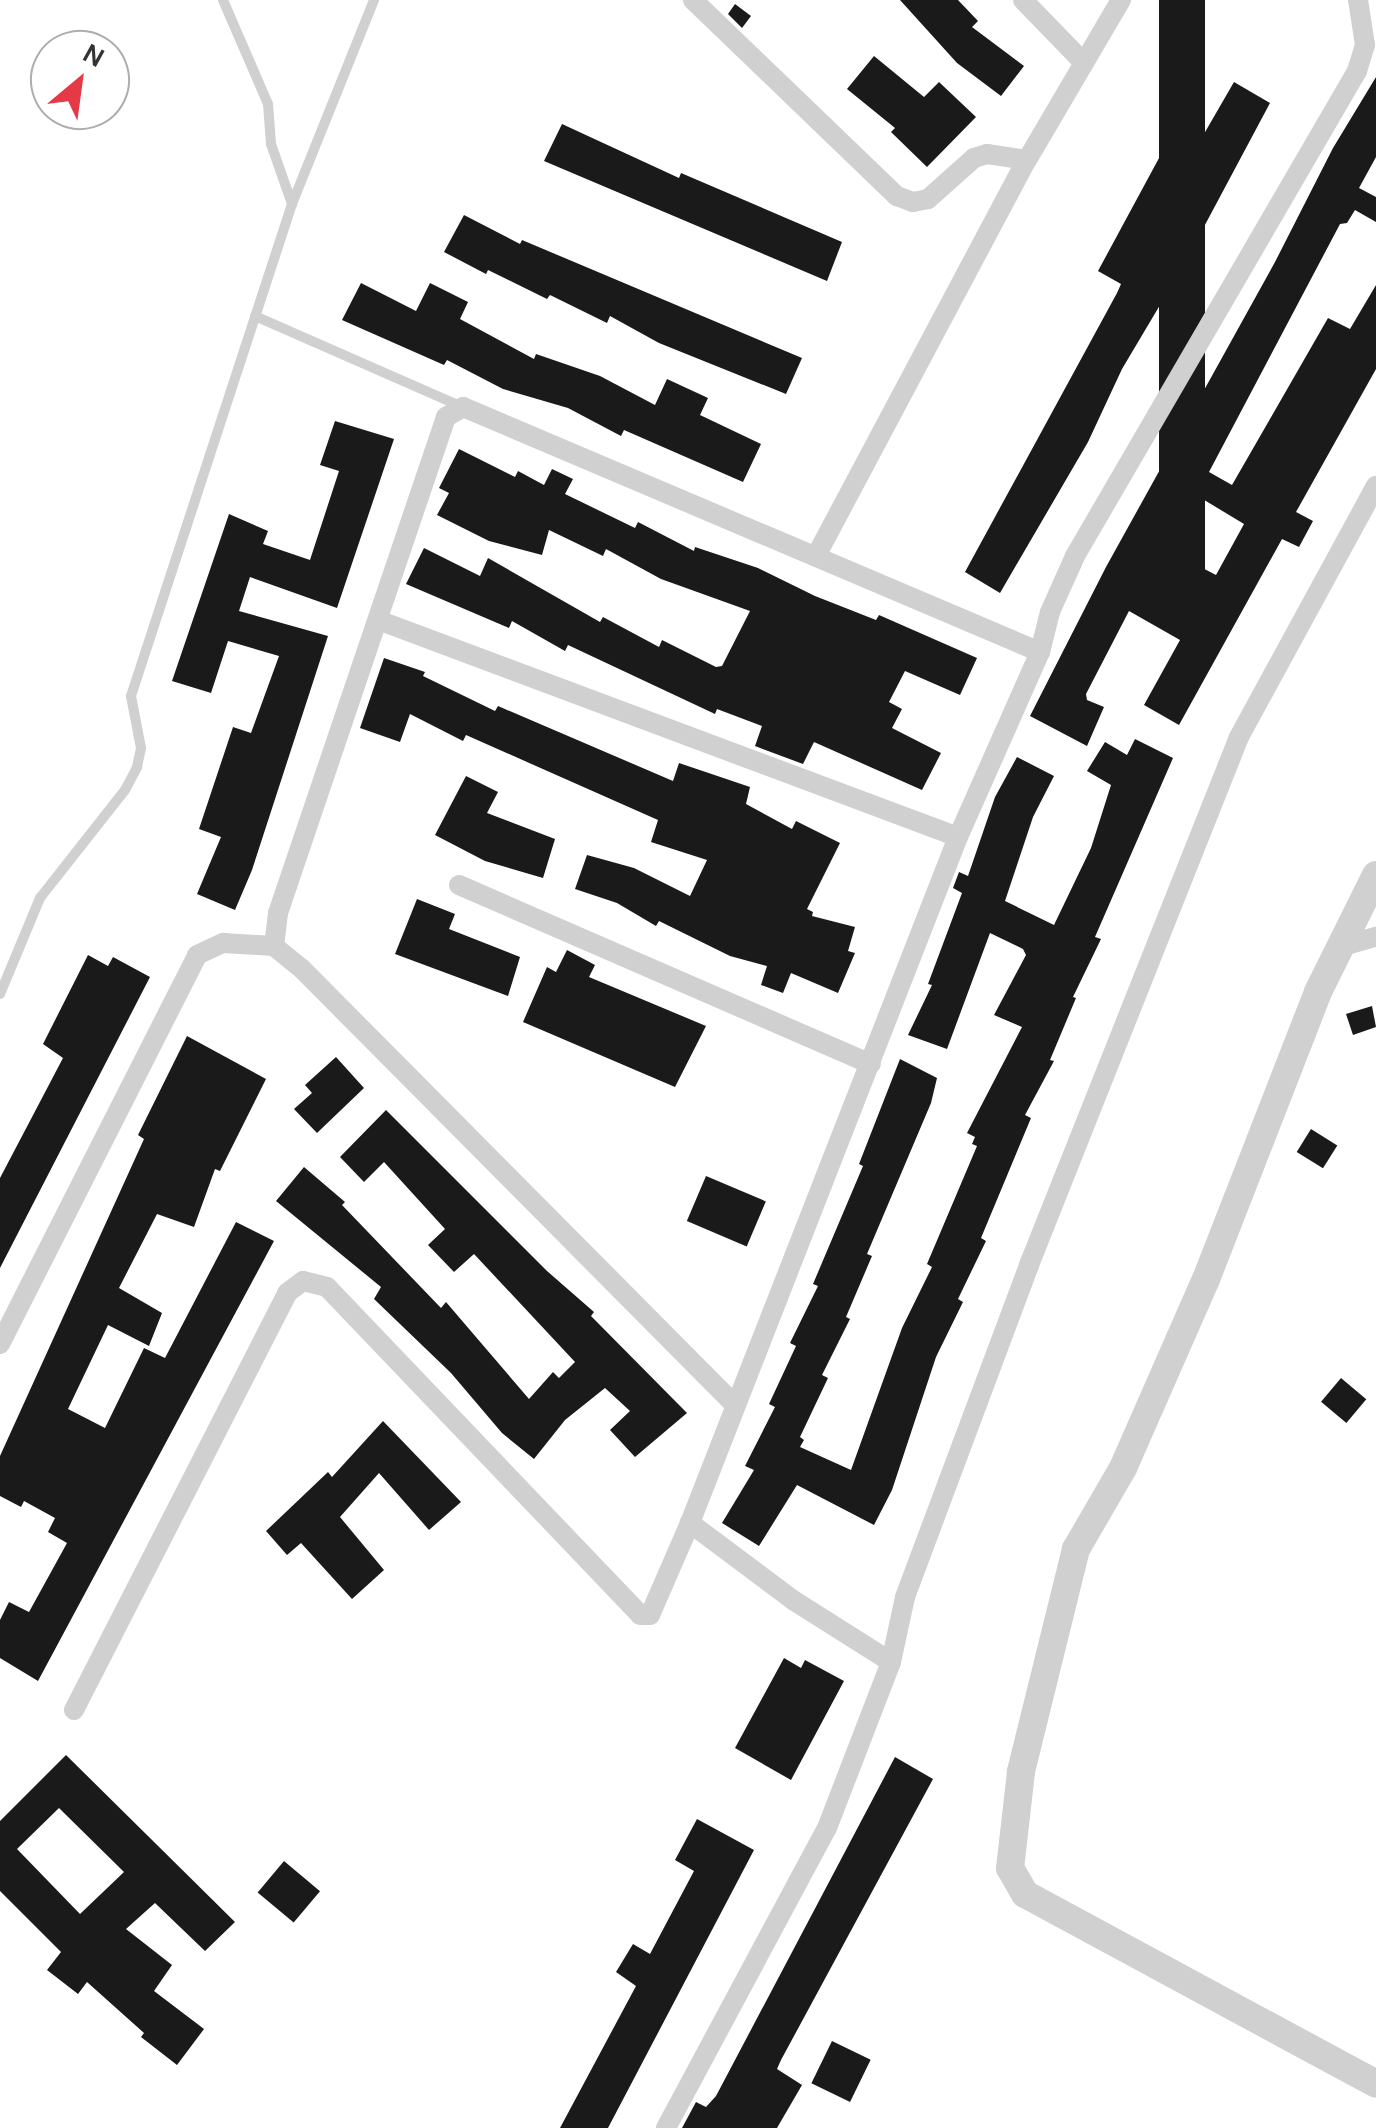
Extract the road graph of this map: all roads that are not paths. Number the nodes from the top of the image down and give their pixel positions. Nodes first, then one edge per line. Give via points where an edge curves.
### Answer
1 (223, 0) edge
2 (374, 0) edge
3 (693, 0) edge
4 (1023, 0) edge
5 (1121, 0) edge
6 (1358, 0) edge
7 (1084, 62) junction
8 (1027, 160) junction
9 (292, 204) junction
10 (255, 316) junction
11 (463, 407) junction
12 (1376, 486) edge
13 (816, 556) junction
14 (378, 620) junction
15 (1040, 652) junction
16 (958, 837) junction
17 (1376, 875) edge
18 (459, 884) dead end
19 (1376, 937) edge
20 (274, 946) junction
21 (1340, 948) junction
22 (0, 994) edge
23 (871, 1064) junction
24 (0, 1344) edge
25 (734, 1404) junction
26 (690, 1523) junction
27 (891, 1662) junction
28 (74, 1710) dead end
29 (1376, 2084) edge
30 (666, 2128) edge

1 - 9 lane via 268,104 271,144
2 - 9 lane
3 - 8 street via 897,196 928,199 987,154
4 - 7 street
5 - 7 street
6 - 15 street via 1365,45 1357,71 1075,556
7 - 8 street
8 - 13 street
9 - 10 lane
10 - 11 lane
10 - 22 lane via 130,696 141,748 137,767 40,898
11 - 13 street
11 - 14 street via 446,417
12 - 27 street via 1240,737 1016,1302 905,1598
13 - 15 street
14 - 16 street
14 - 20 street via 278,913
15 - 16 street
16 - 23 street
17 - 21 street
18 - 23 street
19 - 21 street
20 - 24 street via 222,943 197,955
20 - 25 street
21 - 29 street via 1123,1468 1076,1549 1021,1772 1010,1868 1025,1894
23 - 25 street
25 - 26 street
26 - 27 street
26 - 28 street via 650,1615 640,1615 327,1287 303,1280 287,1293
27 - 30 street via 826,1828

